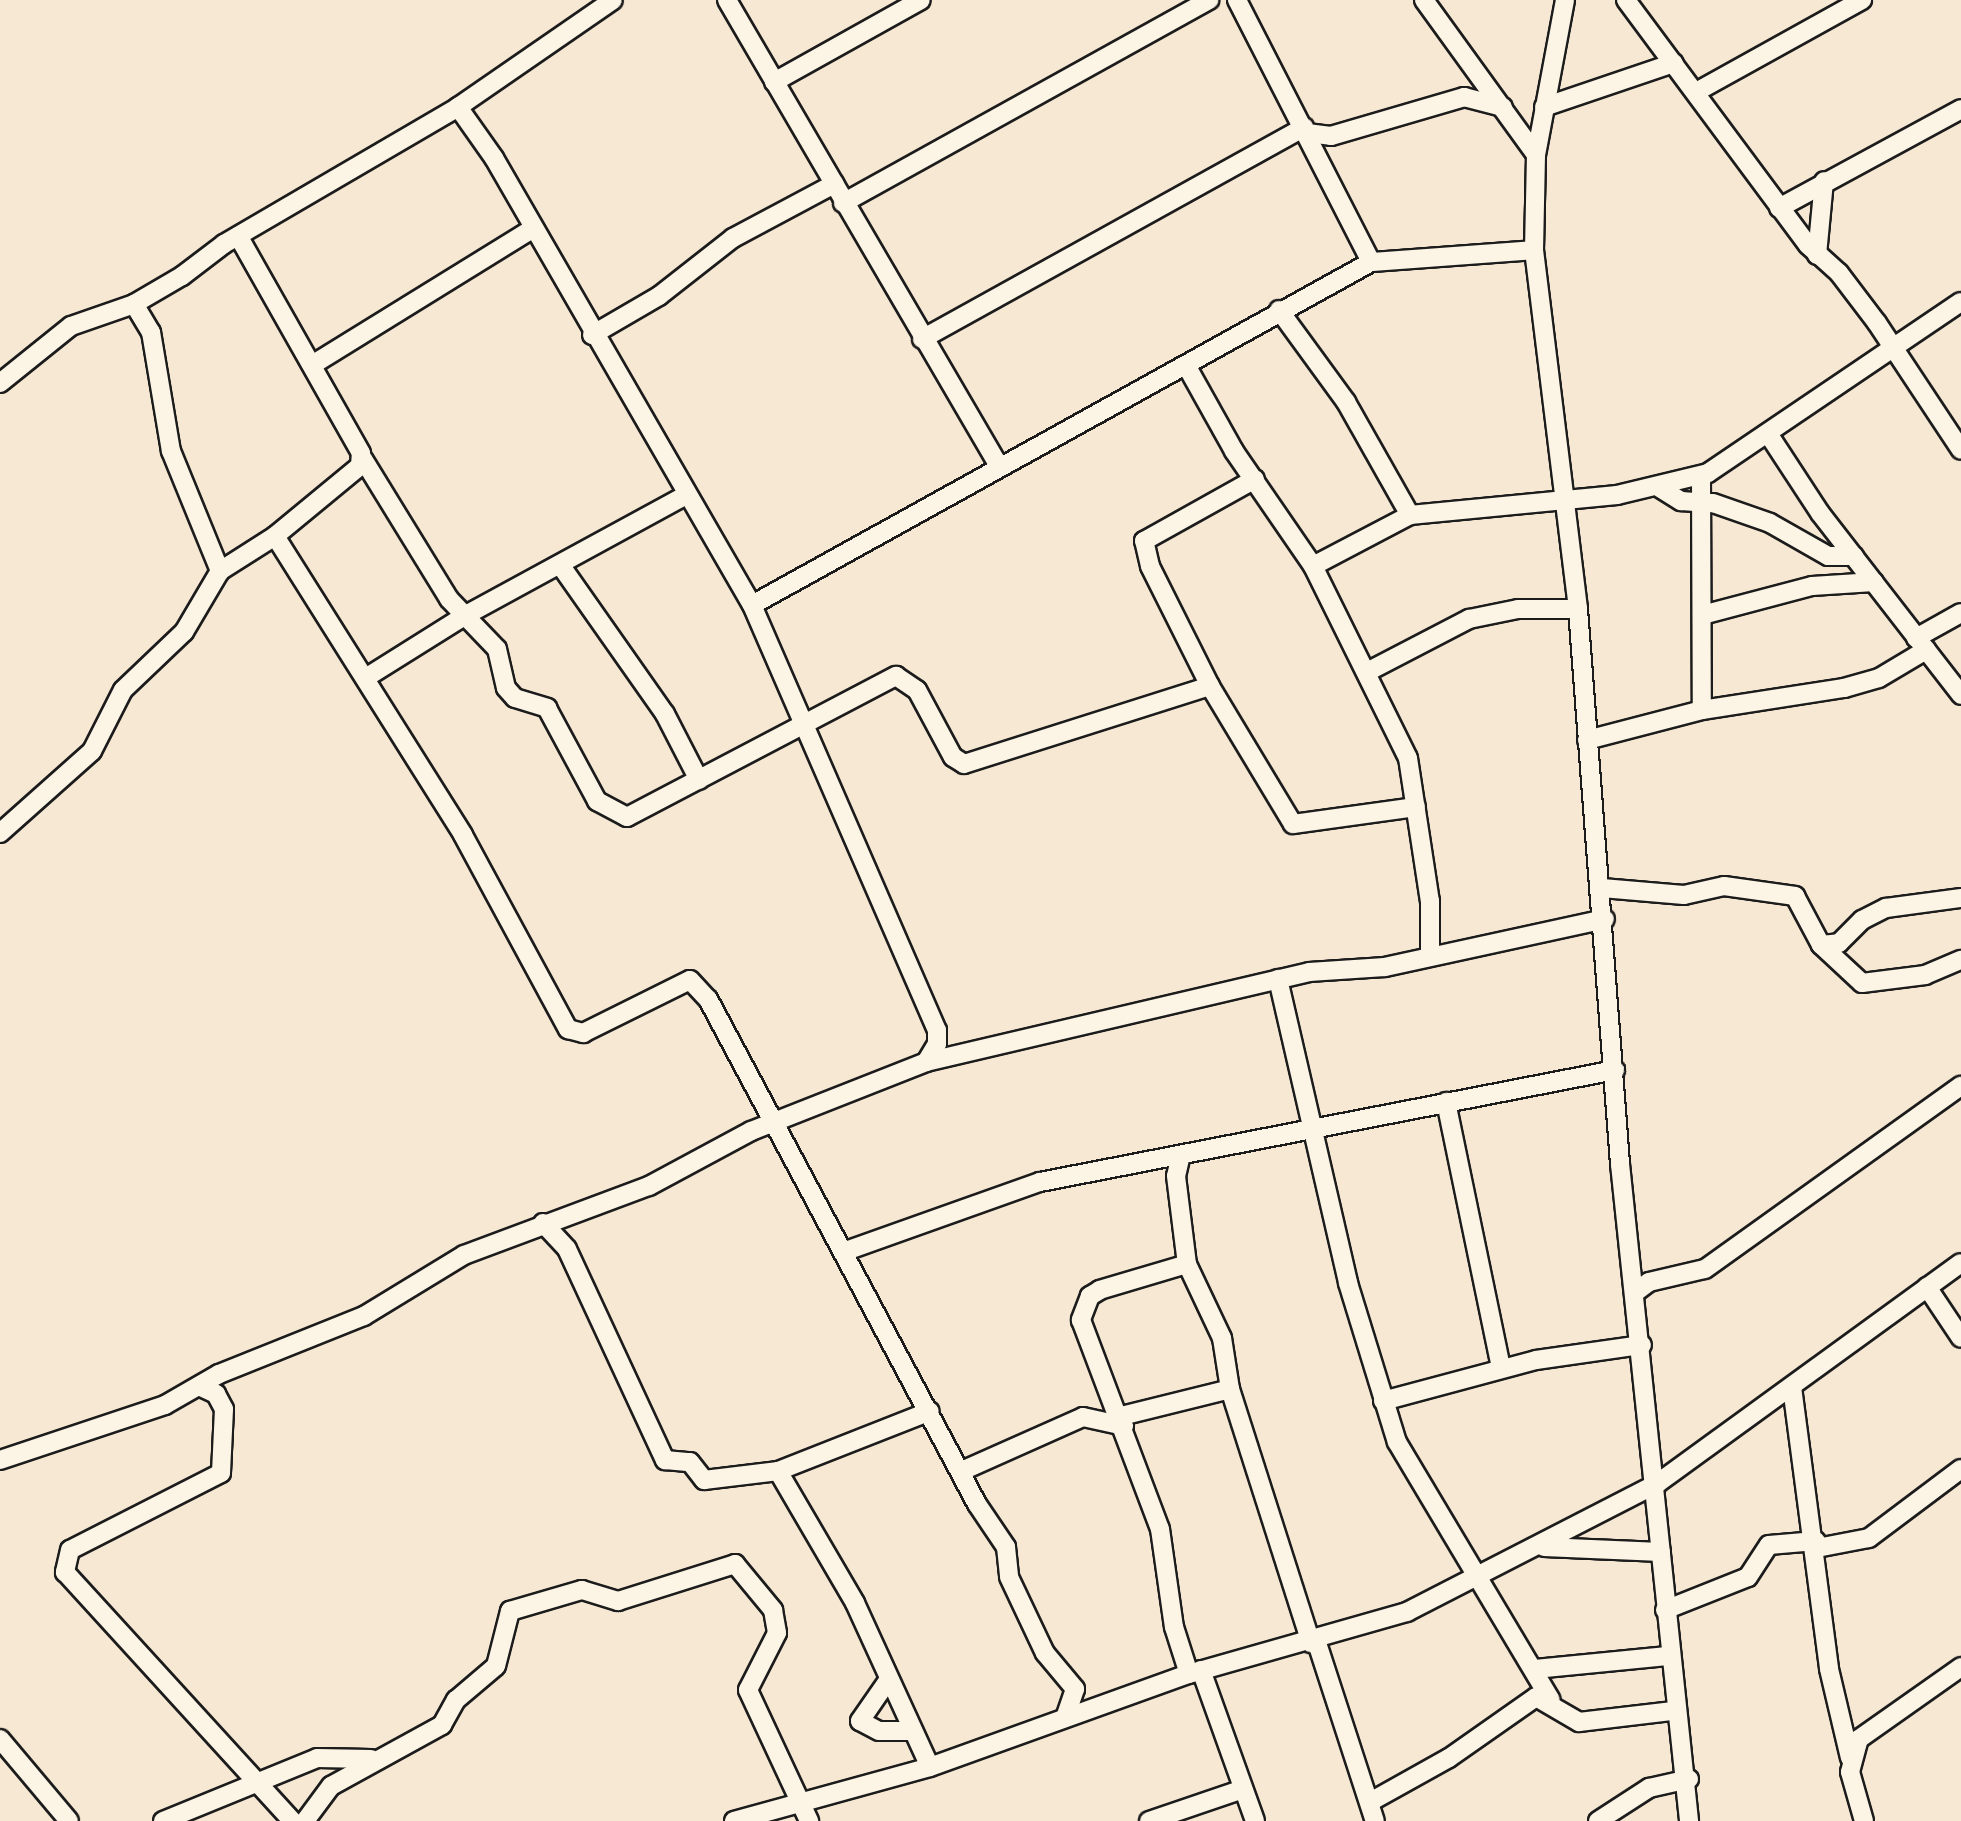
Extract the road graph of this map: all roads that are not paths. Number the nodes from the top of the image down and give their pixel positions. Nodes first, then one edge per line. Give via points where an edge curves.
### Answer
1 (613, 0) edge
2 (727, 0) edge
3 (921, 0) edge
4 (1209, 0) edge
5 (1237, 0) edge
6 (1424, 0) edge
7 (1565, 0) edge
8 (1626, 0) edge
9 (1862, 0) edge
10 (1674, 63) junction
11 (774, 82) junction
12 (1696, 92) junction
13 (458, 107) junction
14 (1503, 107) junction
15 (1544, 107) junction
16 (1961, 109) edge
17 (1306, 130) junction
18 (1536, 155) junction
19 (1824, 181) junction
20 (834, 184) junction
21 (844, 203) junction
22 (1779, 208) junction
23 (532, 229) junction
24 (238, 236) junction
25 (1534, 250) junction
26 (1816, 255) junction
27 (1371, 262) junction
28 (1961, 302) edge
29 (134, 304) junction
30 (1279, 310) junction
31 (592, 335) junction
32 (922, 339) junction
33 (1894, 348) junction
34 (312, 365) junction
35 (1186, 365) junction
36 (0, 383) edge
37 (1769, 435) junction
38 (1961, 450) edge
39 (363, 459) junction
40 (999, 466) junction
41 (1701, 476) junction
42 (1255, 479) junction
43 (1660, 488) junction
44 (684, 496) junction
45 (1566, 501) junction
46 (1698, 502) junction
47 (1410, 515) junction
48 (275, 536) junction
49 (1854, 555) junction
50 (561, 566) junction
51 (1314, 566) junction
52 (220, 571) junction
53 (1874, 582) junction
54 (752, 605) junction
55 (1578, 609) junction
56 (1961, 613) edge
57 (1706, 614) junction
58 (466, 615) junction
59 (1921, 644) junction
60 (1367, 672) junction
61 (367, 677) junction
62 (1210, 686) junction
63 (1961, 695) edge
64 (1702, 710) junction
65 (800, 722) junction
66 (1587, 740) junction
67 (699, 780) junction
68 (1416, 807) junction
69 (0, 833) edge
70 (1602, 888) junction
71 (1961, 898) edge
72 (1605, 919) junction
73 (1821, 945) junction
74 (1430, 952) junction
75 (1961, 960) edge
76 (1278, 979) junction
77 (926, 1062) junction
78 (1615, 1070) junction
79 (1961, 1086) edge
80 (1446, 1102) junction
81 (774, 1125) junction
82 (1312, 1128) junction
83 (1181, 1159) junction
84 (543, 1223) junction
85 (843, 1252) junction
86 (1961, 1263) edge
87 (1187, 1264) junction
88 (1927, 1287) junction
89 (1637, 1291) junction
90 (1961, 1338) edge
91 (1642, 1345) junction
92 (1500, 1368) junction
93 (199, 1386) junction
94 (1793, 1387) junction
95 (1230, 1389) junction
96 (1113, 1398) junction
97 (1383, 1401) junction
98 (930, 1411) junction
99 (1095, 1416) junction
100 (1123, 1421) junction
101 (0, 1460) edge
102 (964, 1469) junction
103 (1961, 1469) edge
104 (778, 1471) junction
105 (1658, 1483) junction
106 (1816, 1545) junction
107 (1544, 1547) junction
108 (1661, 1552) junction
109 (1475, 1579) junction
110 (1665, 1610) junction
111 (1314, 1643) junction
112 (1667, 1656) junction
113 (1961, 1667) edge
114 (1535, 1669) junction
115 (1195, 1672) junction
116 (889, 1679) junction
117 (1551, 1700) junction
118 (1672, 1711) junction
119 (1066, 1715) junction
120 (913, 1731) junction
121 (0, 1739) edge
122 (1850, 1758) junction
123 (372, 1759) junction
124 (930, 1767) junction
125 (1689, 1779) junction
126 (253, 1780) junction
127 (1243, 1789) junction
128 (1370, 1802) junction
129 (806, 1813) edge
130 (68, 1821) edge
131 (163, 1821) edge
132 (292, 1821) edge
133 (305, 1821) edge
134 (734, 1821) edge
135 (1150, 1821) edge
136 (1255, 1821) edge
137 (1375, 1821) edge
138 (1598, 1821) edge
139 (1689, 1821) edge
140 (1864, 1821) edge

1 - 13 street
2 - 11 street
3 - 11 street
4 - 21 street
5 - 17 street
6 - 14 street
7 - 15 street
8 - 10 street
9 - 12 street
10 - 12 street
10 - 15 street
11 - 20 street
12 - 22 street
13 - 23 street
13 - 24 street
14 - 17 street via 1464,97 1331,136
14 - 18 street
15 - 18 street
16 - 19 street
17 - 27 street
17 - 32 street
18 - 25 street
19 - 22 street
19 - 26 street
20 - 21 street
20 - 31 street via 733,238 660,296
21 - 32 street
22 - 26 street
23 - 31 street
23 - 34 street
24 - 29 street
24 - 34 street
25 - 27 street
25 - 45 street
26 - 33 street via 1839,273
27 - 30 street
28 - 33 street
29 - 36 street via 71,326
29 - 52 street via 151,332 171,451
30 - 35 street
30 - 47 street via 1346,402
31 - 44 street
32 - 40 street
33 - 37 street via 1867,361
33 - 38 street
34 - 39 street
35 - 40 street
35 - 42 street
37 - 41 street
37 - 49 street
39 - 48 street
39 - 58 street
40 - 54 street
41 - 43 street
41 - 46 street
42 - 51 street
42 - 62 street via 1144,541
43 - 45 street
43 - 46 street
44 - 50 street
44 - 54 street
45 - 47 street
45 - 55 street
46 - 49 street via 1770,523 1828,556
46 - 57 street
47 - 51 street
48 - 52 street
48 - 61 street via 344,653
49 - 53 street
50 - 58 street
50 - 67 street via 659,706
51 - 60 street
52 - 69 street via 184,632 123,690 92,751
53 - 57 street via 1812,586
53 - 59 street
54 - 65 street
55 - 60 street via 1518,609 1469,619
55 - 66 street
56 - 59 street
57 - 64 street
58 - 61 street
58 - 67 street via 497,649 506,688 551,712 597,801 627,817
59 - 63 street
59 - 64 street via 1879,678 1844,688
60 - 68 street via 1408,758
61 - 81 street via 404,750 489,880 568,1029 583,1033 693,981
62 - 65 street via 971,764 953,757 917,690 901,676
62 - 68 street via 1293,824
64 - 66 street
65 - 67 street
65 - 77 street via 937,1030 937,1044
66 - 70 street
68 - 74 street via 1430,901
70 - 72 street
70 - 73 street via 1684,895 1724,886 1790,895 1806,909
71 - 73 street via 1886,908 1839,943
72 - 74 street
72 - 78 street
73 - 75 street via 1855,979 1871,984 1925,975
74 - 76 street via 1385,967
76 - 77 street
76 - 82 street
77 - 81 street
78 - 80 street
78 - 89 street
79 - 89 street via 1705,1269 1649,1282
80 - 82 street
80 - 92 street
81 - 84 street via 649,1186
81 - 85 street
82 - 83 street
82 - 97 street
83 - 85 street via 1040,1182
83 - 87 street via 1176,1177
84 - 93 street via 464,1255 364,1316
84 - 104 street via 568,1249 665,1460 690,1462 704,1480
85 - 98 street
86 - 88 street
87 - 95 street via 1222,1338
87 - 96 street via 1120,1282 1086,1302 1082,1331
88 - 90 street
88 - 94 street
89 - 91 street
91 - 92 street
91 - 105 street
92 - 97 street
93 - 101 street via 149,1411
93 - 126 street via 216,1394 224,1409 221,1473 70,1550 64,1561 82,1597
94 - 105 street
94 - 106 street
95 - 100 street
95 - 111 street
96 - 99 street
96 - 100 street
97 - 109 street via 1397,1442
98 - 102 street
98 - 104 street
99 - 100 street
99 - 102 street
100 - 115 street via 1160,1529 1174,1628
102 - 119 street via 976,1504 1006,1547 1009,1577 1045,1653 1075,1689
103 - 106 street via 1869,1538
104 - 116 street via 849,1591
105 - 107 street
105 - 108 street
106 - 110 street via 1769,1545 1748,1577
106 - 122 street via 1833,1695
107 - 108 street
107 - 109 street
108 - 110 street
109 - 111 street via 1408,1612
109 - 114 street
110 - 112 street
111 - 115 street
111 - 128 street
112 - 114 street
112 - 118 street
113 - 122 street via 1877,1721
114 - 117 street
115 - 119 street
115 - 127 street
116 - 120 street
116 - 120 street via 860,1721 878,1731
117 - 118 street via 1578,1722
117 - 128 street via 1531,1700 1449,1758
118 - 125 street
119 - 124 street
120 - 124 street
121 - 130 street
122 - 140 street via 1851,1788
123 - 126 street via 328,1756
123 - 129 street via 434,1732 456,1700 492,1671 510,1611 582,1590 618,1601 735,1564 775,1617 777,1633 748,1690
123 - 133 street via 325,1791
124 - 129 street
125 - 138 street via 1649,1788
125 - 139 street
126 - 131 street
126 - 132 street
127 - 135 street
127 - 136 street
128 - 137 street
129 - 134 street

